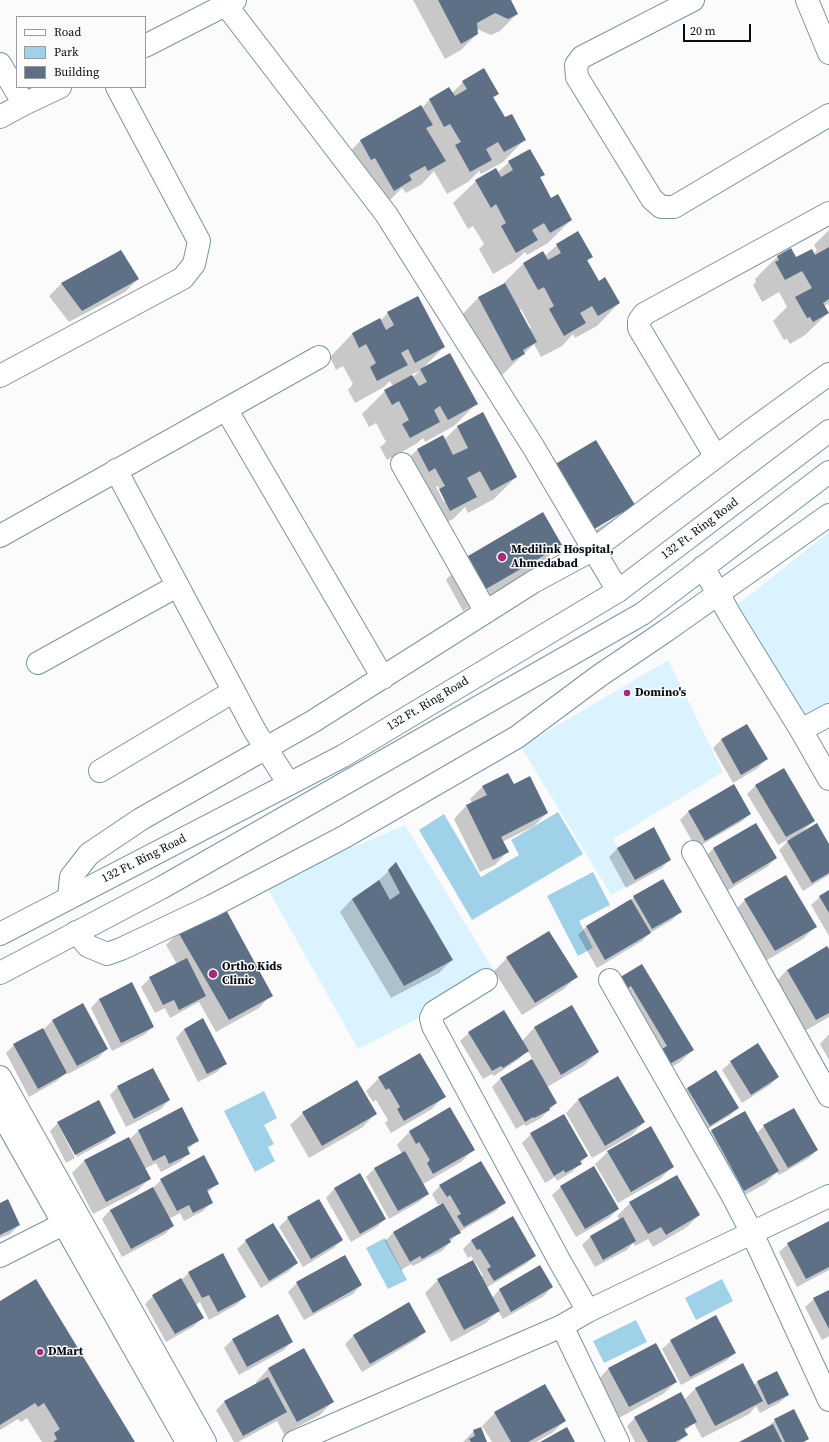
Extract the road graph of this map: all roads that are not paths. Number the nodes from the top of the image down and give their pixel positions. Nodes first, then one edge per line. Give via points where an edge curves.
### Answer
1 (693, 0) edge
2 (807, 0) edge
3 (230, 2) edge
4 (146, 45) edge
5 (829, 53) edge
6 (0, 64) edge
7 (58, 88) edge
8 (118, 88) edge
9 (24, 104) junction
10 (829, 115) edge
11 (0, 117) edge
12 (829, 213) edge
13 (319, 357) dead end
14 (829, 374) edge
15 (0, 376) edge
16 (226, 409) junction
17 (829, 430) edge
18 (716, 457) junction
19 (402, 464) dead end
20 (116, 470) junction
21 (829, 472) edge
22 (829, 515) edge
23 (0, 536) edge
24 (594, 549) junction
25 (703, 567) junction
26 (177, 586) junction
27 (618, 591) junction
28 (717, 593) junction
29 (486, 612) junction
30 (38, 663) dead end
31 (383, 678) junction
32 (234, 691) junction
33 (829, 715) edge
34 (801, 730) junction
35 (266, 748) junction
36 (100, 771) dead end
37 (829, 779) edge
38 (289, 784) junction
39 (693, 852) dead end
40 (69, 898) junction
41 (76, 932) junction
42 (0, 934) edge
43 (0, 973) edge
44 (486, 980) dead end
45 (610, 980) dead end
46 (0, 1077) edge
47 (829, 1096) edge
48 (0, 1111) edge
49 (829, 1196) edge
50 (71, 1220) junction
51 (752, 1232) junction
52 (0, 1256) edge
53 (588, 1311) junction
54 (562, 1326) junction
55 (829, 1400) edge
56 (186, 1442) edge
57 (205, 1442) edge
58 (294, 1442) edge
59 (618, 1442) edge

1 - 10 street via 582,57 576,65 577,77 652,199 661,208 674,208
2 - 5 street
3 - 4 street
3 - 24 street via 386,214 534,448
6 - 9 street
7 - 9 street
8 - 15 street via 199,241 194,264 183,278
9 - 11 street
12 - 18 street via 644,314 639,321 639,328
13 - 16 street
14 - 18 street
16 - 20 street
16 - 31 street
17 - 27 street, 132 Ft. Ring Road
18 - 24 street
19 - 29 street
20 - 23 street
20 - 26 street
21 - 25 street
22 - 28 street
24 - 27 street
24 - 29 street via 533,582
25 - 28 street
25 - 41 street via 642,614 161,888
26 - 30 street
26 - 32 street
27 - 38 street, 132 Ft. Ring Road via 343,756
28 - 34 street
28 - 41 street via 516,736 344,837 212,906 107,954 88,946
29 - 31 street
31 - 35 street
32 - 35 street
32 - 36 street
33 - 34 street
34 - 37 street
35 - 38 street
35 - 40 street via 141,819 89,854 71,877
38 - 40 street, 132 Ft. Ring Road
39 - 47 street
40 - 42 street, 132 Ft. Ring Road
41 - 43 street
44 - 53 street via 434,1012 431,1018 432,1026
45 - 51 street
46 - 50 street
48 - 50 street
49 - 51 street
50 - 52 street
50 - 56 street
50 - 57 street
51 - 53 street
51 - 55 street
53 - 54 street
54 - 58 street
54 - 59 street

